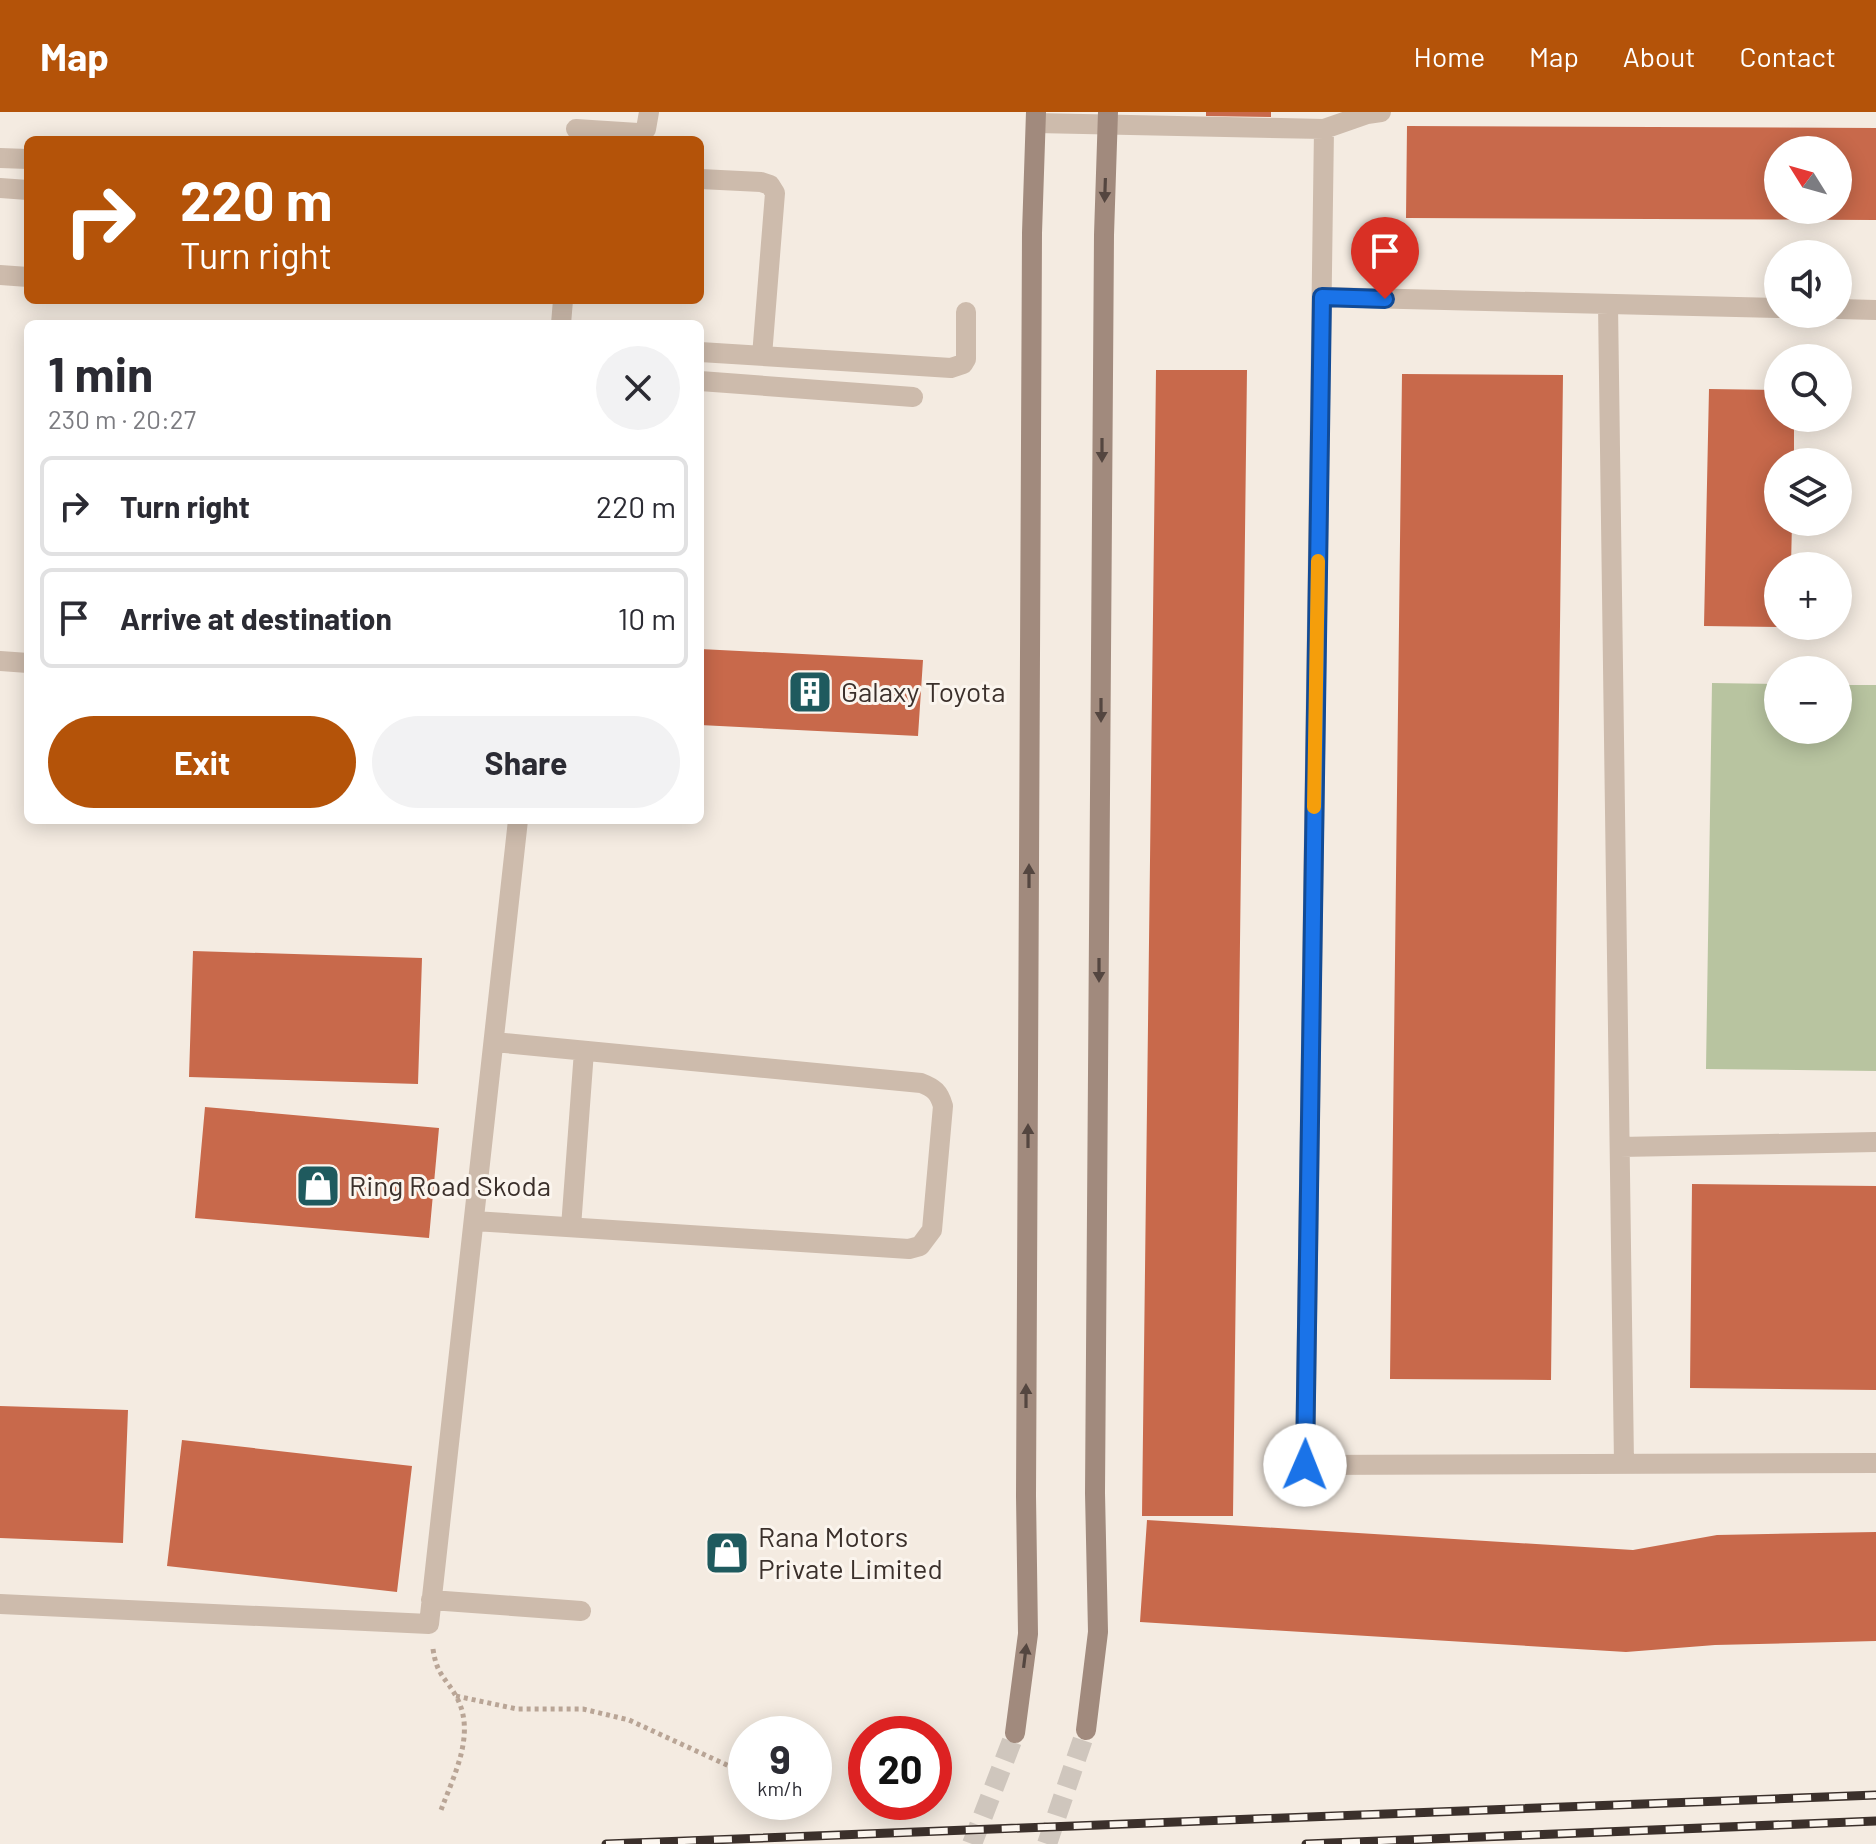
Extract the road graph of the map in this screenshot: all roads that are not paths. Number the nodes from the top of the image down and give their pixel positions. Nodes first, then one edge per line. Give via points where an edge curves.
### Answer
1 (649, 112) edge
2 (1381, 112) edge
3 (1036, 118) edge
4 (1108, 118) edge
5 (576, 127) edge
6 (1324, 129) junction
7 (0, 158) edge
8 (24, 159) edge
9 (704, 179) edge
10 (0, 188) edge
11 (24, 190) edge
12 (0, 275) edge
13 (24, 277) edge
14 (1322, 297) junction
15 (1608, 304) junction
16 (1764, 308) edge
17 (1852, 309) edge
18 (1876, 310) edge
19 (966, 312) dead end
20 (704, 352) edge
21 (762, 356) junction
22 (704, 381) edge
23 (913, 397) dead end
24 (0, 661) edge
25 (24, 663) edge
26 (518, 824) edge
27 (494, 1042) junction
28 (584, 1051) junction
29 (1876, 1142) edge
30 (1620, 1147) junction
31 (474, 1221) junction
32 (571, 1227) junction
33 (1876, 1463) edge
34 (1624, 1464) junction
35 (431, 1600) junction
36 (0, 1604) edge
37 (581, 1611) dead end
38 (1086, 1730) tunnel mouth
39 (1015, 1733) tunnel mouth

1 - 5 lane via 646,129 638,133
2 - 6 lane
3 - 4 lane
39 -> 3 street via 1028,1634 1031,265
4 - 6 lane
4 -> 38 street via 1098,1632
6 - 14 lane
7 - 8 lane
9 - 21 lane via 761,182 775,193
10 - 11 lane
12 - 13 lane
14 - 15 lane
14 - 34 lane via 1305,1465
15 - 16 lane
15 - 30 lane
17 - 18 lane
19 - 21 lane via 966,359 951,368
20 - 21 lane
22 - 23 lane
24 - 25 lane
26 - 27 lane
27 - 28 lane
27 - 31 lane
28 - 32 lane
28 - 32 lane via 921,1083 940,1095 943,1106 932,1230 920,1246
29 - 30 lane
30 - 34 lane
31 - 32 lane
31 - 35 lane
33 - 34 lane
35 - 36 lane via 429,1624
35 - 37 lane

